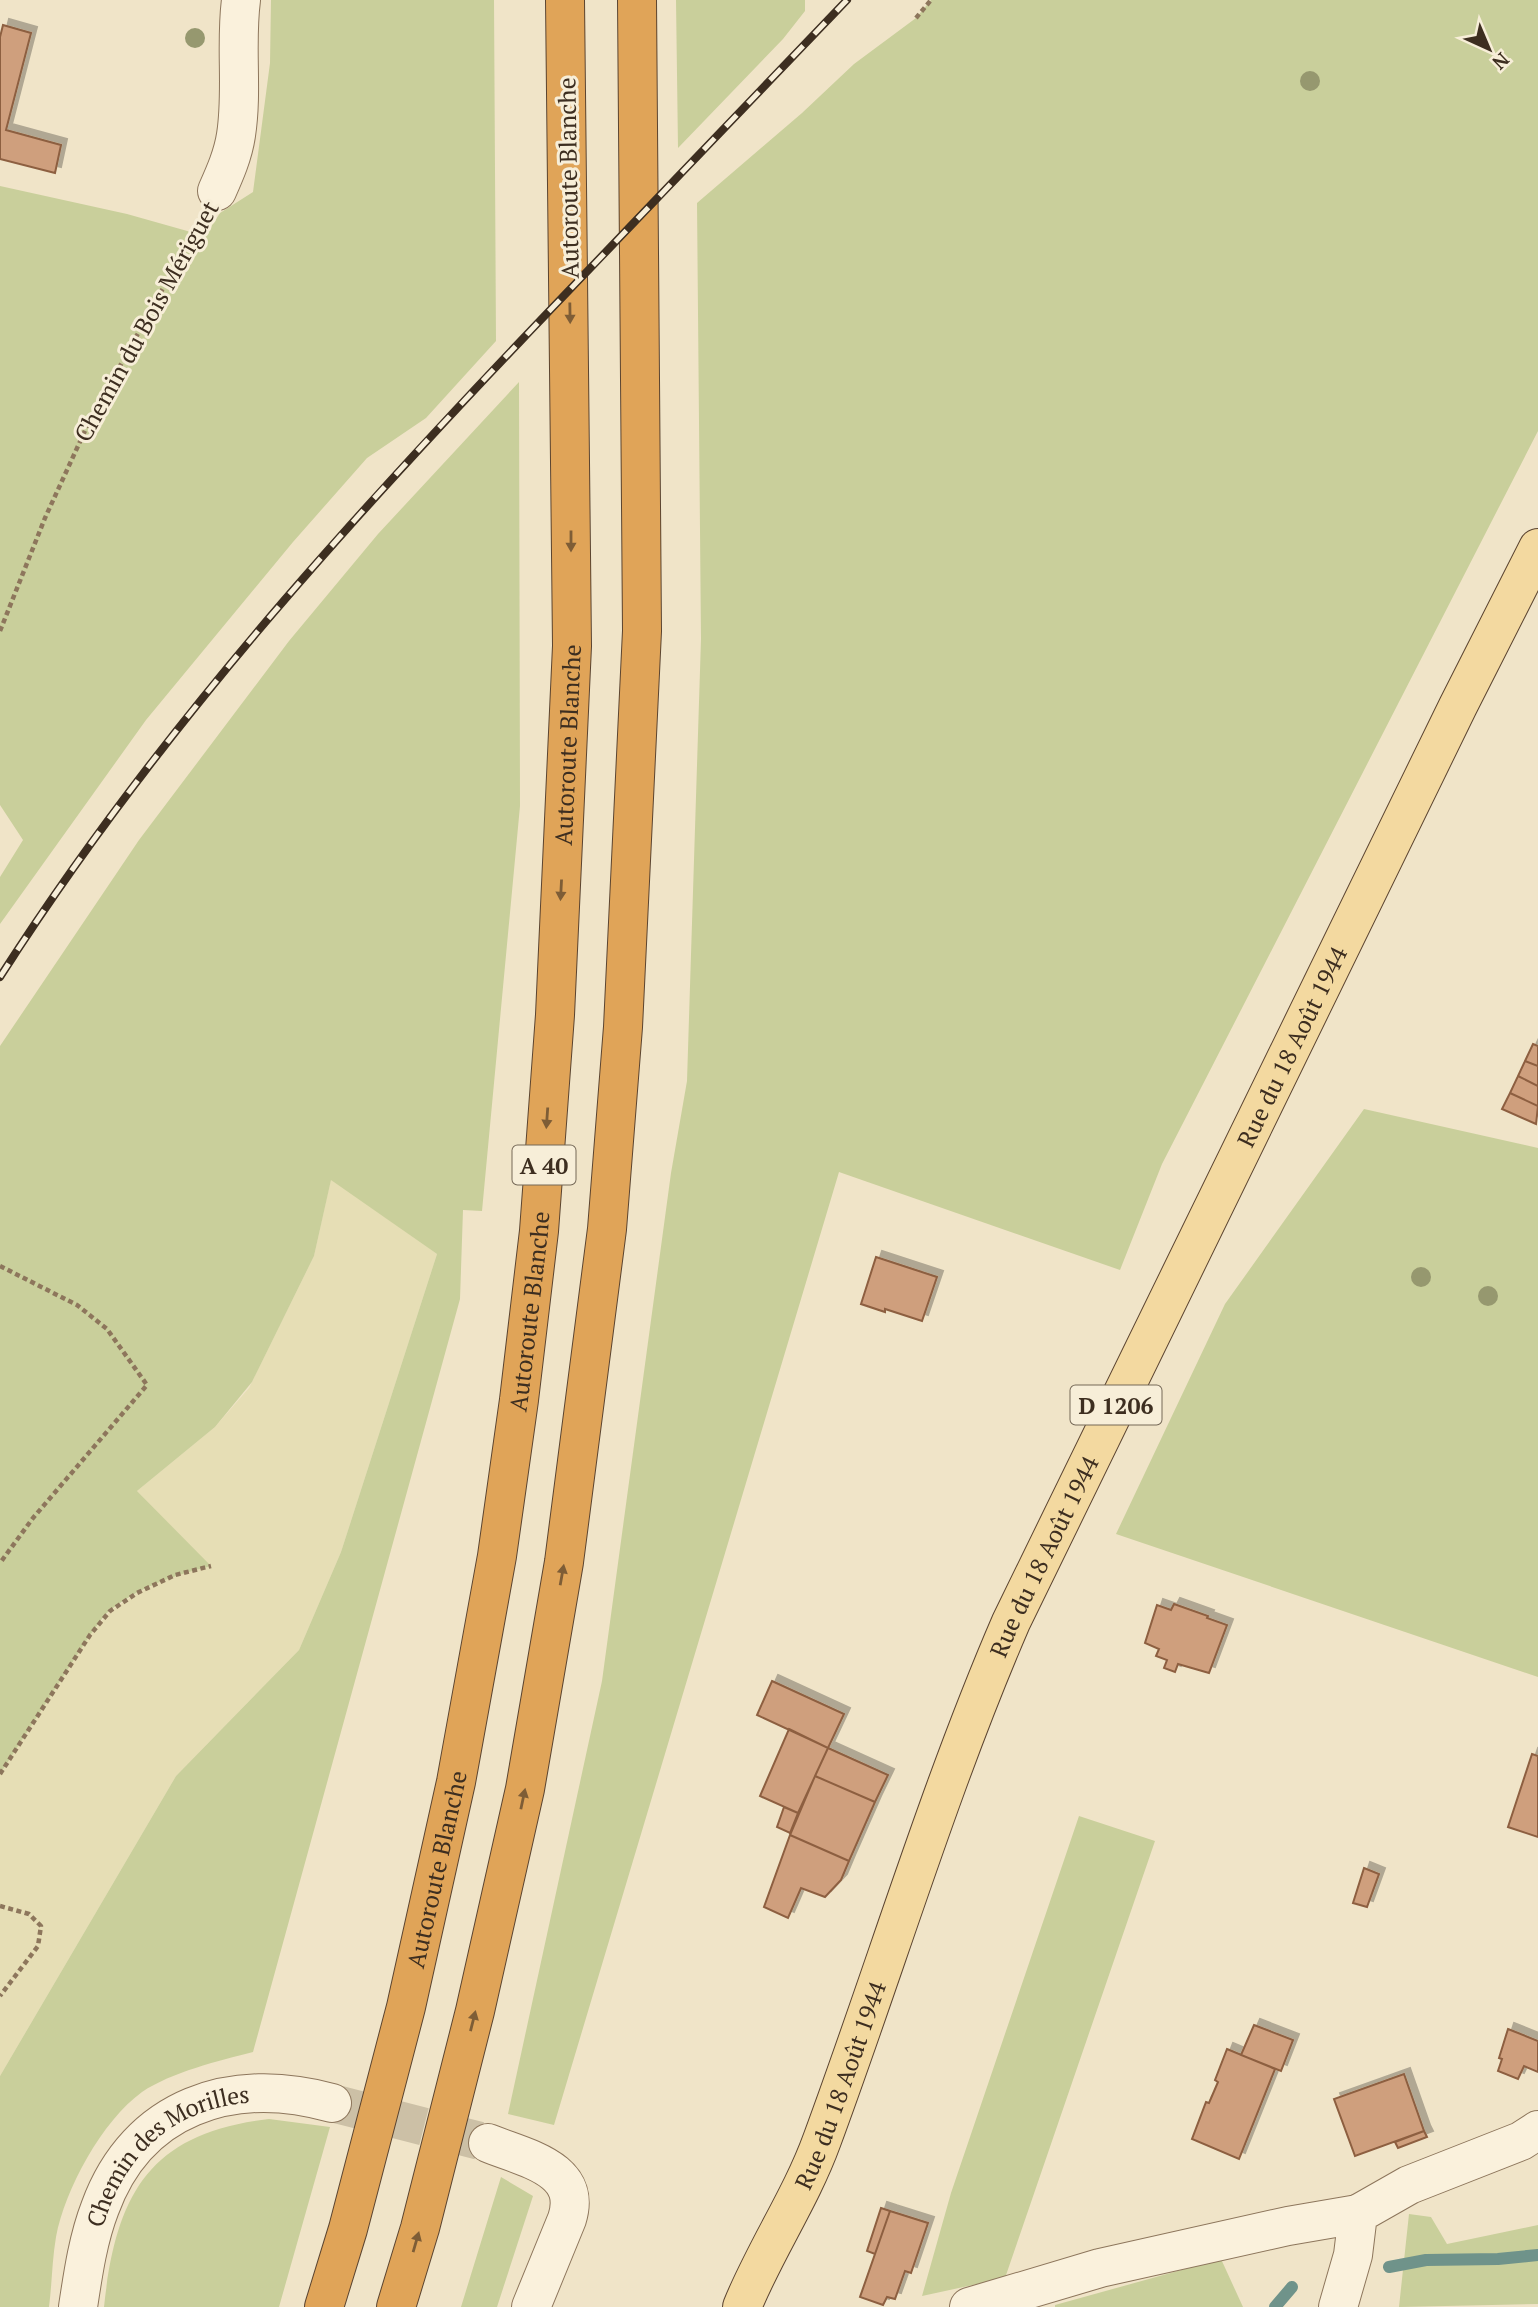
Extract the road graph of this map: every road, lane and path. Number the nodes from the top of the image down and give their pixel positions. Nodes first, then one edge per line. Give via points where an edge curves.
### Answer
1 (242, 0) edge
2 (565, 0) edge
3 (637, 0) edge
4 (931, 0) edge
5 (916, 18) dead end
6 (217, 191) joint
7 (1538, 548) edge
8 (0, 631) edge
9 (0, 1266) edge
10 (0, 1563) edge
11 (211, 1566) dead end
12 (0, 1774) edge
13 (0, 1906) edge
14 (0, 1996) edge
15 (332, 2103) tunnel mouth
16 (1538, 2130) edge
17 (488, 2143) tunnel mouth
18 (1358, 2214) junction
19 (742, 2300) edge
20 (78, 2307) edge
21 (324, 2307) edge
22 (397, 2307) edge
23 (531, 2307) edge
24 (970, 2307) edge
25 (1338, 2307) edge

1 - 6 street, Chemin du Bois Mériguet via 236,130
2 -> 21 highway, Autoroute Blanche / A 40 via 572,646 555,1015 539,1231 497,1556 456,1782 406,2007
22 -> 3 highway, A 40 via 475,2011 525,1788 564,1562 607,1229 623,1027 642,631
4 - 5 path
6 - 8 path, Chemin du Bois Mériguet via 89,422
7 - 19 main road, Rue du 18 Août 1944 / D 1206 via 1011,1622 978,1698 821,2143
9 - 10 path via 77,1305 107,1329 147,1385
11 - 12 path via 175,1575 110,1612 90,1634
13 - 14 path via 29,1914 41,1926 38,1946
15 - 20 street, Chemin des Morilles via 283,2094 223,2096 180,2111 160,2124 140,2141 109,2185 92,2232
16 - 18 street via 1409,2185
17 - 23 street via 554,2171 568,2189 567,2220
18 - 24 street via 1100,2268
18 - 25 street via 1353,2255

